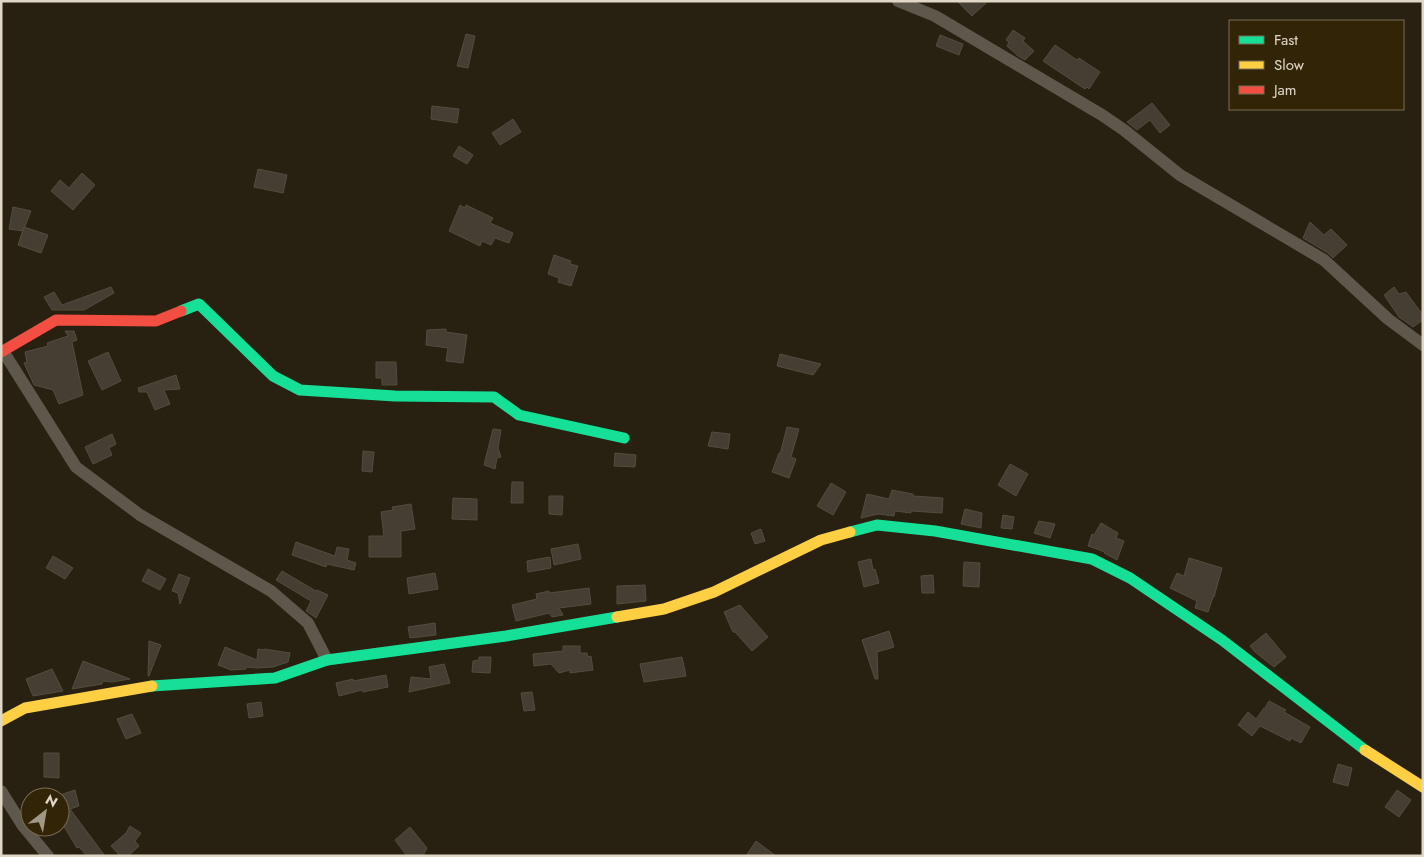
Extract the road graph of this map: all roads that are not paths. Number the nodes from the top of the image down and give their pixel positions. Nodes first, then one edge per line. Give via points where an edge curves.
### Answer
1 (898, 1) edge
2 (1423, 344) edge
3 (2, 351) edge
4 (624, 438) dead end
5 (328, 660) junction
6 (1, 722) edge
7 (1423, 786) edge
8 (1, 791) edge
9 (48, 856) edge

1 - 2 street via 935,16 1102,115 1180,175 1324,260 1388,319
3 - 4 street via 56,320 156,322 199,304 273,376 300,390 395,396 494,397 519,415
3 - 5 street via 76,467 140,516 270,591 308,623
5 - 6 street via 275,678 157,684 24,708
5 - 7 street via 506,636 664,609 714,592 821,540 877,525 935,531 1092,558 1130,578 1222,640 1368,753
8 - 9 street via 23,826

